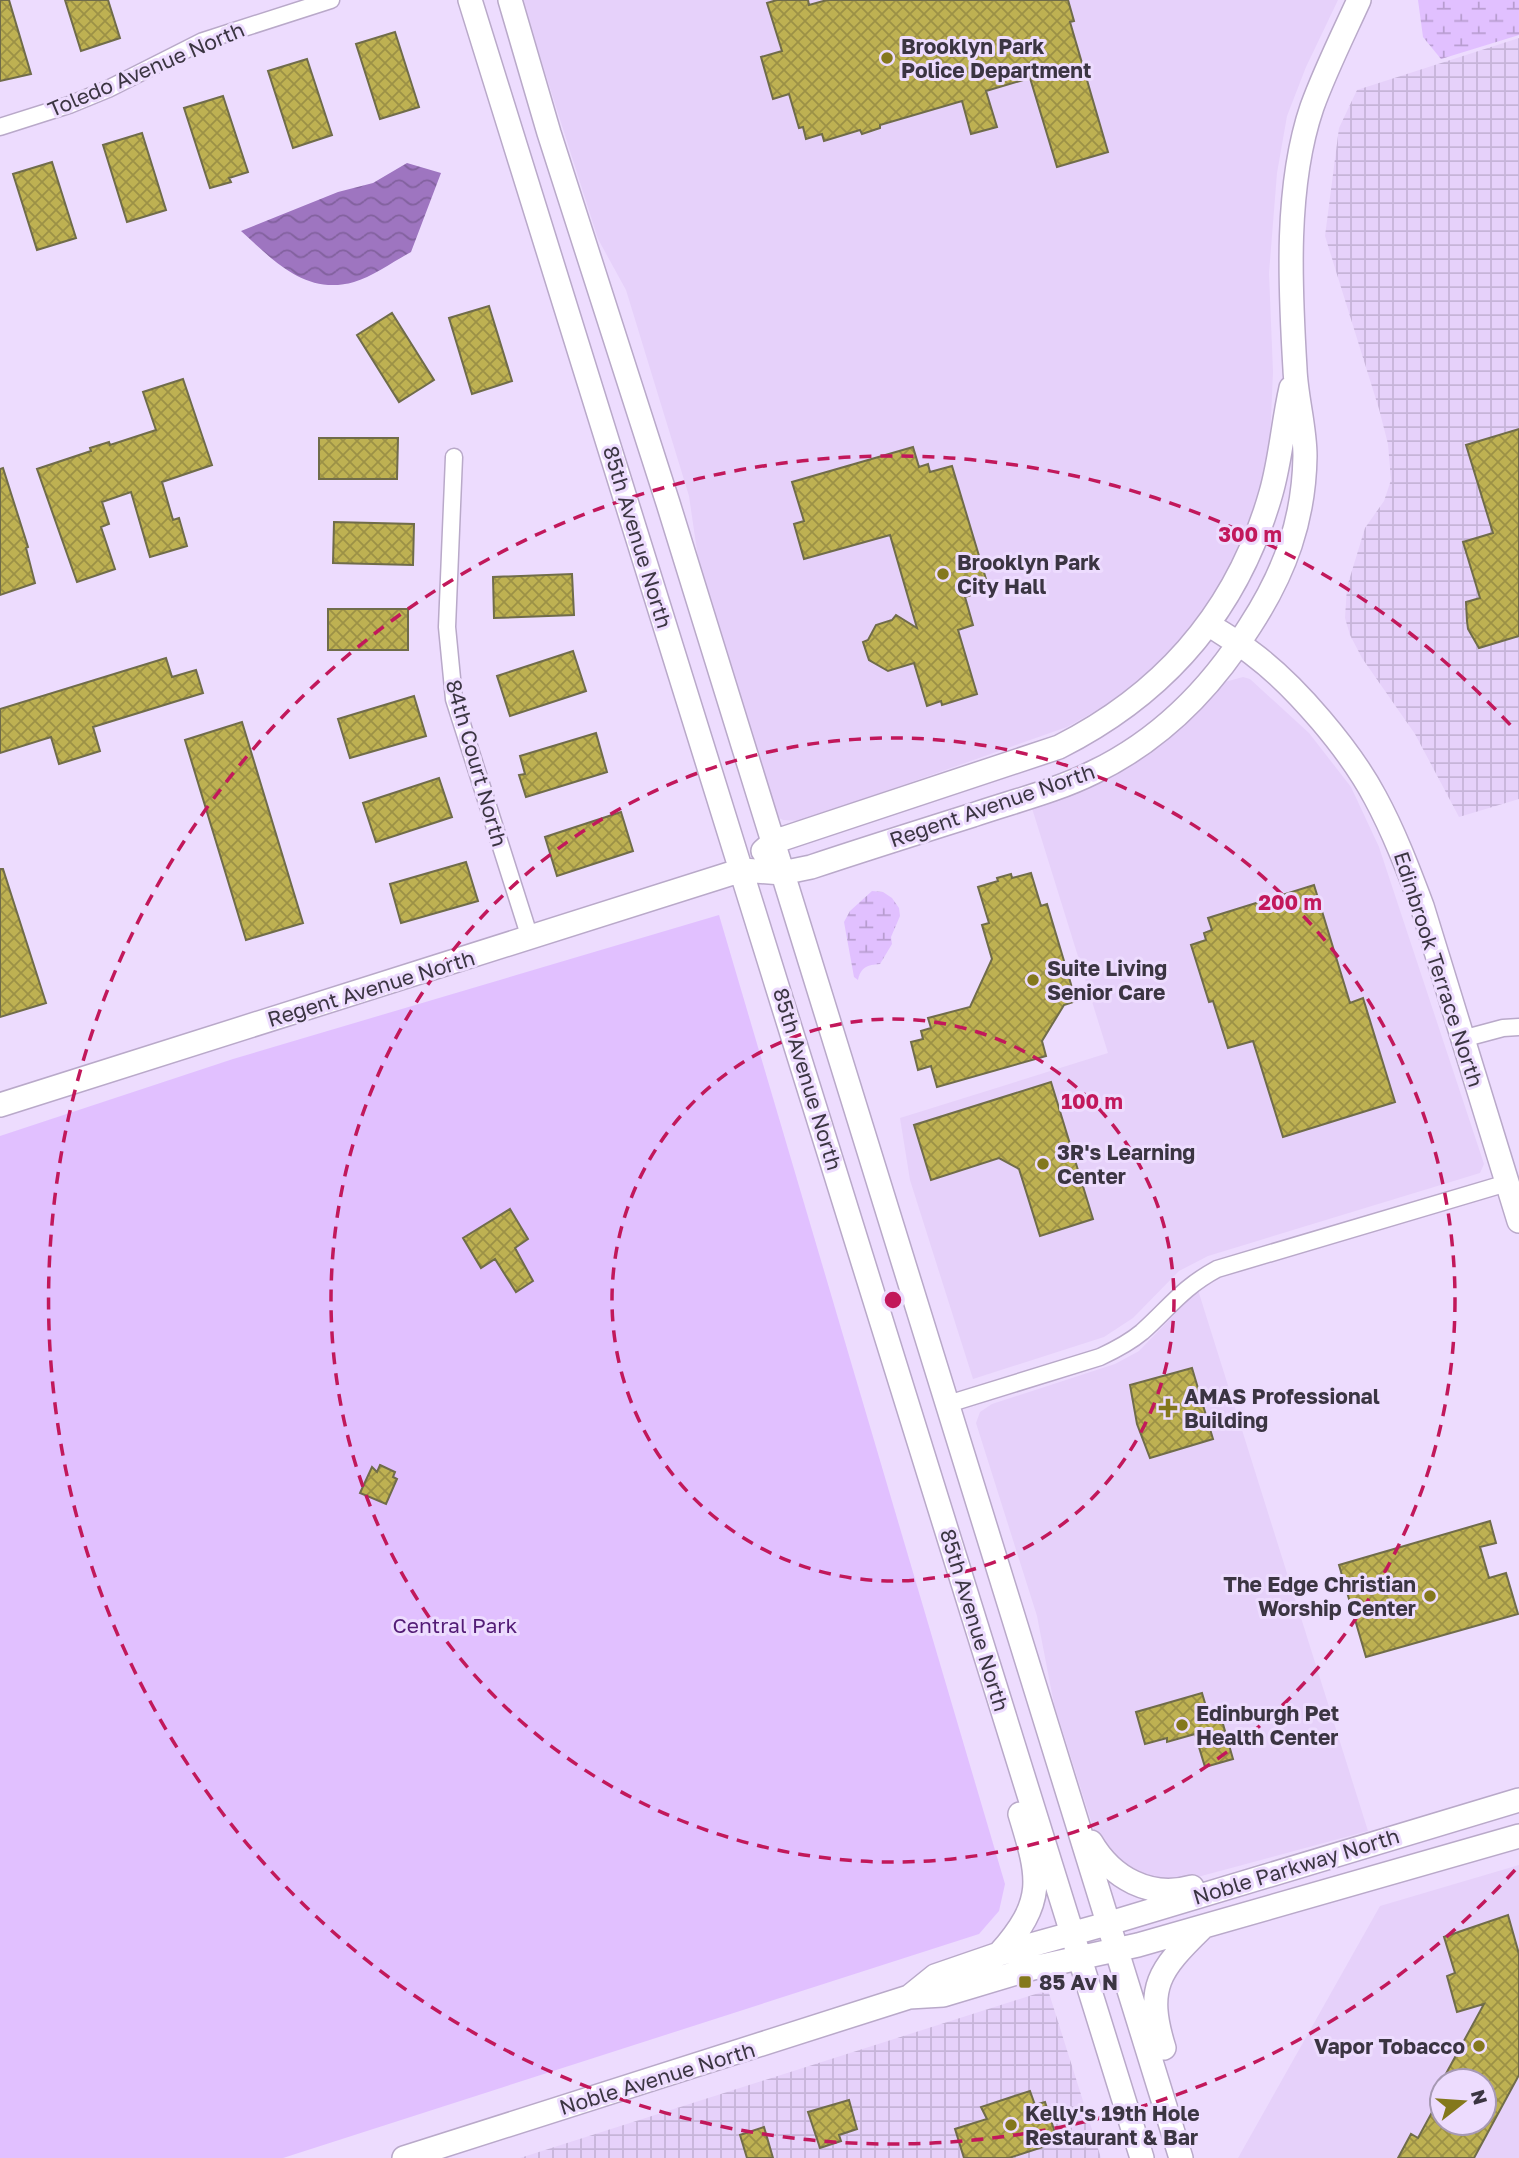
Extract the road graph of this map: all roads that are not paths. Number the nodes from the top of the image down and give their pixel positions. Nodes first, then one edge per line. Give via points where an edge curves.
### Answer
1 (331, 0) edge
2 (470, 0) edge
3 (510, 0) edge
4 (1359, 0) edge
5 (0, 127) edge
6 (1295, 371) junction
7 (454, 457) dead end
8 (1208, 624) junction
9 (1239, 643) junction
10 (773, 842) junction
11 (742, 870) junction
12 (782, 873) junction
13 (530, 939) junction
14 (1519, 1027) edge
15 (1462, 1039) junction
16 (0, 1105) edge
17 (1507, 1183) junction
18 (1519, 1221) edge
19 (948, 1404) junction
20 (974, 1616) junction
21 (1519, 1800) edge
22 (1074, 1812) junction
23 (1519, 1836) edge
24 (1287, 1869) junction
25 (1110, 1923) junction
26 (1203, 1926) junction
27 (1073, 1933) junction
28 (1118, 1950) junction
29 (999, 1954) junction
30 (1081, 1958) junction
31 (909, 1997) junction
32 (404, 2158) edge
33 (1142, 2158) edge
34 (1181, 2158) edge
35 (1198, 2158) edge

1 - 5 street, Toledo Avenue North via 203,41 108,89
2 - 11 main road, 85th Avenue North
3 - 10 main road, 85th Avenue North
4 - 6 main road via 1312,108 1295,177
6 - 8 main road via 1279,462 1259,529
6 - 9 main road via 1305,454 1295,529 1275,585
7 - 13 street, 84th Court North via 447,627 454,699
8 - 9 main road, Edinbrook Terrace North
8 - 10 main road, Regent Avenue North via 1151,687 1102,724 1059,747
9 - 12 main road, Regent Avenue North via 1188,705 1137,746 1096,771
9 - 15 main road, Edinbrook Terrace North via 1312,712 1375,796 1422,906
10 - 11 main road, Regent Avenue North
10 - 12 main road, 85th Avenue North
11 - 12 main road, Regent Avenue North
11 - 13 main road, Regent Avenue North
11 - 20 main road, 85th Avenue North
12 - 19 main road, 85th Avenue North
13 - 16 main road, Regent Avenue North
14 - 15 street
15 - 17 main road, Edinbrook Terrace North
17 - 18 main road, Edinbrook Terrace North
17 - 19 street via 1217,1269 1195,1281 1124,1346
19 - 22 main road, 85th Avenue North
20 - 27 main road, 85th Avenue North
20 - 29 main road via 968,1649 1035,1876 1029,1914
21 - 24 main road, Noble Parkway North
22 - 24 main road via 1107,1866 1148,1888 1183,1889 1260,1867
22 - 25 main road, 85th Avenue North
23 - 26 main road, Noble Parkway North
24 - 25 main road, Noble Parkway North
25 - 27 main road, Noble Parkway North
25 - 28 main road, 85th Avenue North
26 - 28 main road, Noble Parkway North
26 - 35 main road via 1168,1964 1155,2012
27 - 29 main road, Noble Avenue North
27 - 30 main road, 85th Avenue North
28 - 30 main road, Noble Parkway North
28 - 34 main road, 85th Avenue North
29 - 31 main road, Noble Avenue North via 935,1976
30 - 31 main road, Noble Avenue North via 943,1996
30 - 33 main road, 85th Avenue North
31 - 32 main road, Noble Avenue North

